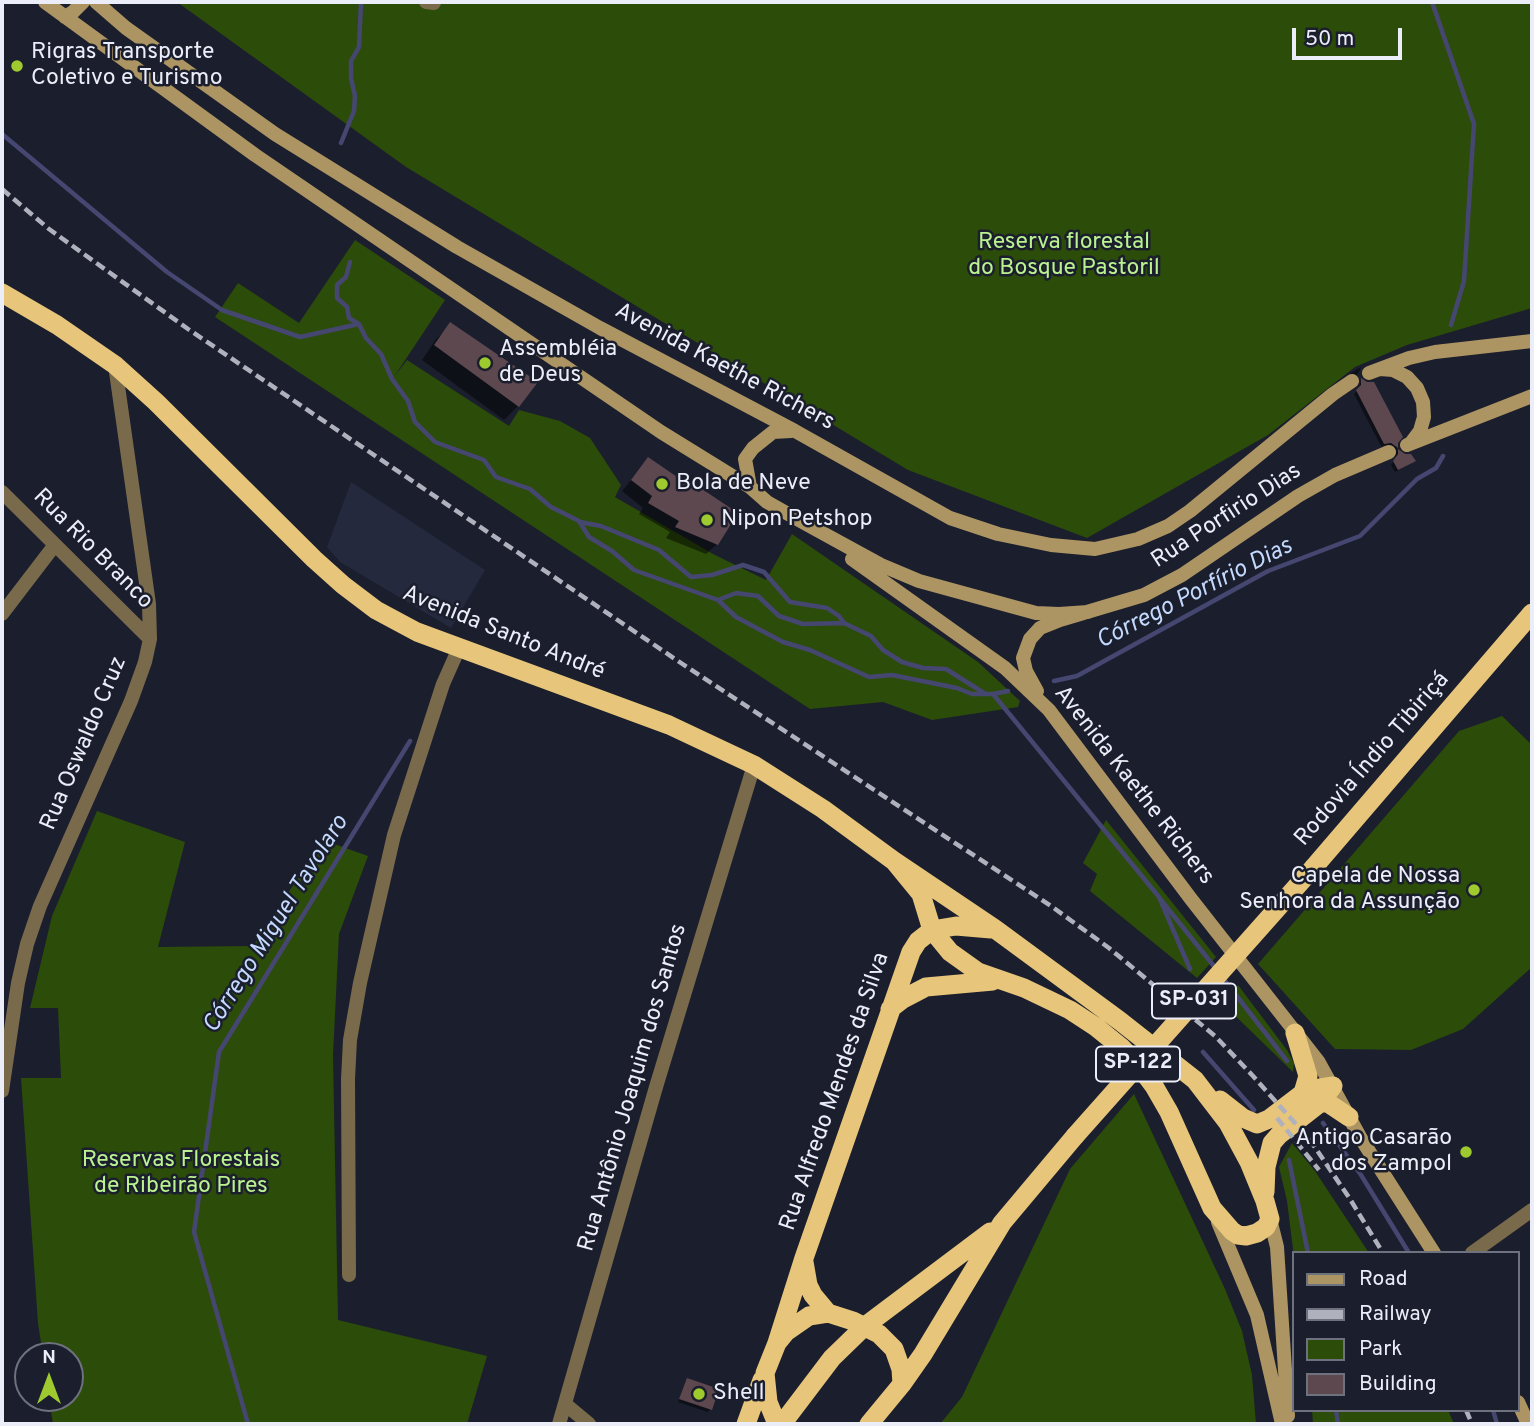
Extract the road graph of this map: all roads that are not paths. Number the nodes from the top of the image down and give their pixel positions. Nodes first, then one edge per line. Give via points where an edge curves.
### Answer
1 (45, 2) edge
2 (83, 2) edge
3 (96, 2) edge
4 (65, 17) junction
5 (2, 293) edge
6 (1532, 341) edge
7 (115, 365) junction
8 (1352, 381) dead end
9 (1532, 396) edge
10 (795, 431) junction
11 (1389, 452) dead end
12 (750, 487) junction
13 (2, 492) edge
14 (797, 519) junction
15 (54, 546) junction
16 (1088, 612) junction
17 (1532, 613) edge
18 (2, 614) edge
19 (150, 639) junction
20 (459, 648) junction
21 (1049, 710) junction
22 (754, 765) junction
23 (894, 861) junction
24 (995, 929) junction
25 (932, 930) junction
26 (964, 963) junction
27 (1001, 981) junction
28 (890, 1009) junction
29 (1295, 1033) junction
30 (1195, 1080) junction
31 (1333, 1086) junction
32 (2, 1091) edge
33 (1312, 1098) junction
34 (1349, 1117) junction
35 (1213, 1208) junction
36 (1268, 1210) junction
37 (1532, 1210) edge
38 (1002, 1223) junction
39 (1433, 1251) edge
40 (1475, 1251) edge
41 (804, 1258) junction
42 (349, 1275) dead end
43 (897, 1301) junction
44 (833, 1314) junction
45 (865, 1326) junction
46 (777, 1343) junction
47 (890, 1343) junction
48 (832, 1359) junction
49 (765, 1373) junction
50 (902, 1384) junction
51 (799, 1399) junction
52 (565, 1404) junction
53 (1520, 1406) edge
54 (559, 1424) edge
55 (589, 1424) edge
56 (746, 1424) edge
57 (779, 1424) edge
58 (796, 1424) edge
59 (869, 1424) edge
60 (1282, 1424) edge
61 (1288, 1424) edge
62 (1528, 1424) edge

1 - 4 main road, Avenida Kaethe Richers
2 - 4 main road
3 - 10 main road, Avenida Kaethe Richers via 275,134 457,247
4 - 12 main road, Avenida Kaethe Richers via 266,163 661,432
5 - 7 highway, Avenida Santo André
6 - 9 main road via 1435,352 1373,371 1393,370 1417,388 1424,417 1409,444
7 - 19 street, Rua Oswaldo Cruz
7 - 20 highway, Avenida Santo André via 344,585 417,632
8 - 10 main road, Avenida Kaethe Richers via 1168,526 1095,549 998,534 950,518
10 - 12 main road via 773,432 753,448 745,459
11 - 16 main road, Rua Porfirio Dias via 1298,496 1144,596
12 - 14 main road, Avenida Kaethe Richers
13 - 15 street, Rua Rio Branco
14 - 16 main road, Avenida Kaethe Richers via 919,581 1036,613
14 - 21 main road, Avenida Kaethe Richers via 1005,668
15 - 18 street
15 - 19 street, Rua Rio Branco
16 - 21 main road via 1040,628 1025,647 1026,671
17 - 38 highway, Rodovia Índio Tibiriçá / SP-031, bridge
19 - 32 street, Rua Oswaldo Cruz via 131,701 27,944
20 - 22 highway, Avenida Santo André via 669,725
20 - 42 street via 394,835 360,983 348,1079
21 - 29 main road, Avenida Kaethe Richers
22 - 23 highway, Avenida Santo André
22 - 52 street, Rua Antônio Joaquim dos Santos
23 - 24 highway, Avenida Santo André
23 - 25 highway, Avenida Santo André via 921,894
24 - 25 highway via 956,926
24 - 26 highway via 969,936 961,952
24 - 30 highway, SP-122
25 - 26 highway, SP-122
25 - 28 highway, Rua Alfredo Mendes da Silva via 911,952
26 - 27 highway, SP-122
27 - 28 highway via 926,987
27 - 35 highway, SP-122 via 1070,1010 1139,1066 1169,1112
28 - 41 highway, Rua Alfredo Mendes da Silva
29 - 31 main road, Avenida Kaethe Richers
29 - 33 highway
30 - 33 highway via 1257,1124
30 - 36 highway, SP-122 via 1240,1141
31 - 33 highway
31 - 34 main road, Avenida Kaethe Richers
33 - 34 highway
33 - 36 highway via 1272,1143 1266,1167
34 - 39 main road, Avenida Kaethe Richers
35 - 36 highway via 1238,1235 1266,1227
35 - 60 main road, SP-122 via 1257,1315
36 - 61 main road, SP-122 via 1277,1247
37 - 40 street
38 - 43 highway, Rodovia Índio Tibiriçá / SP-031
38 - 50 highway, Rodovia Índio Tibiriçá / SP-031
41 - 44 highway, Rua Alfredo Mendes da Silva via 813,1295
41 - 46 highway, Rua Alfredo Mendes da Silva
43 - 44 highway via 863,1315
43 - 45 highway, Rodovia Índio Tibiriçá / SP-031
44 - 45 highway
44 - 46 highway via 801,1320
45 - 47 highway
45 - 48 highway, Rodovia Índio Tibiriçá / SP-031
46 - 49 highway, Rua Alfredo Mendes da Silva
47 - 48 highway via 868,1343
47 - 50 highway via 899,1360
48 - 51 highway, Rodovia Índio Tibiriçá / SP-031
49 - 56 highway, Rua Alfredo Mendes da Silva
49 - 57 highway via 769,1411
50 - 59 highway, Rodovia Índio Tibiriçá / SP-031
51 - 57 highway, Rodovia Índio Tibiriçá / SP-031
51 - 58 highway
52 - 54 street, Rua Antônio Joaquim dos Santos
52 - 55 street
53 - 62 main road

